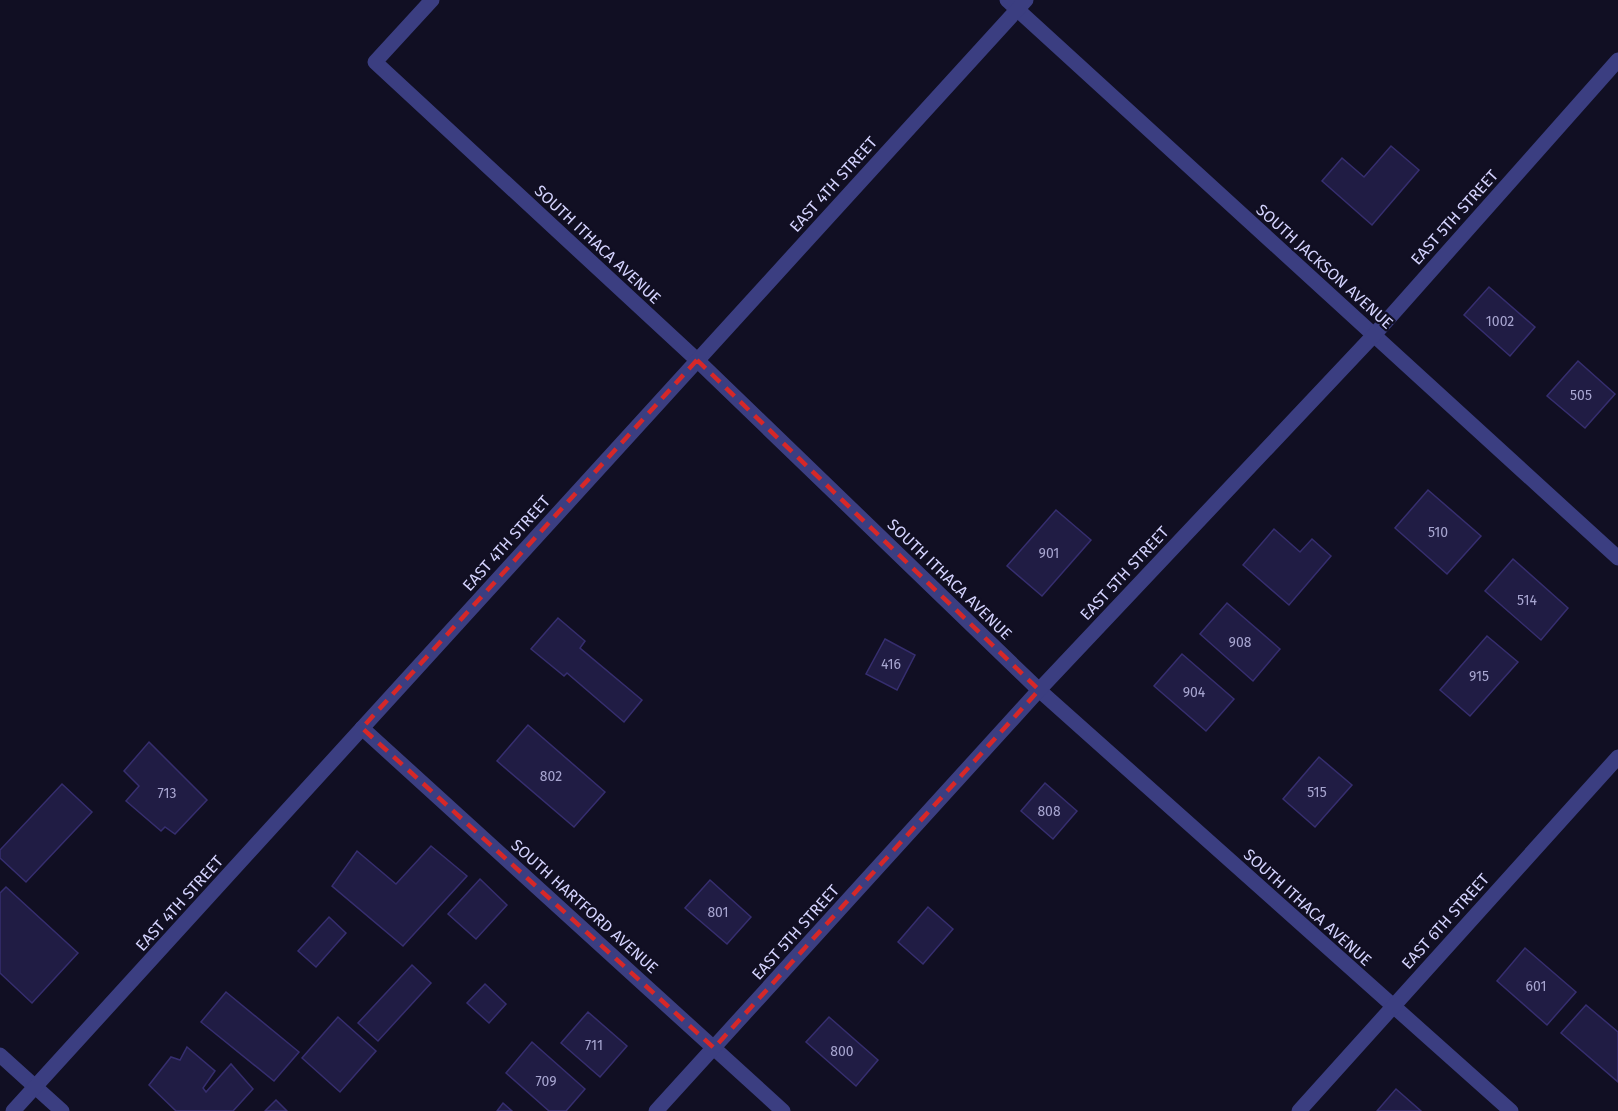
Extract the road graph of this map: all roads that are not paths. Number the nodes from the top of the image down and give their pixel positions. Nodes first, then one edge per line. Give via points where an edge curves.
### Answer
1 (432, 0) edge
2 (1017, 3) edge
3 (1618, 60) edge
4 (1374, 335) junction
5 (697, 360) junction
6 (1618, 558) edge
7 (1039, 690) junction
8 (362, 728) junction
9 (1618, 757) edge
10 (1392, 1007) junction
11 (714, 1048) junction
12 (0, 1055) edge
13 (35, 1087) junction
14 (13, 1111) edge
15 (62, 1111) edge
16 (656, 1111) edge
17 (783, 1111) edge
18 (1299, 1111) edge
19 (1511, 1111) edge

1 - 5 street, SOUTH ITHACA AVENUE via 375,62
2 - 4 street, SOUTH JACKSON AVENUE
2 - 5 street, EAST 4TH STREET
3 - 4 street, EAST 5TH STREET
4 - 6 street, SOUTH JACKSON AVENUE
4 - 7 street, EAST 5TH STREET
5 - 7 street, SOUTH ITHACA AVENUE
5 - 8 street, EAST 4TH STREET
7 - 10 street, SOUTH ITHACA AVENUE
7 - 11 street, EAST 5TH STREET
8 - 11 street, SOUTH HARTFORD AVENUE
8 - 13 street, EAST 4TH STREET
9 - 10 street, EAST 6TH STREET
10 - 18 street, EAST 6TH STREET
10 - 19 street, SOUTH ITHACA AVENUE
11 - 16 street, EAST 5TH STREET
11 - 17 street, SOUTH HARTFORD AVENUE
12 - 13 street
13 - 14 street, EAST 4TH STREET
13 - 15 street

